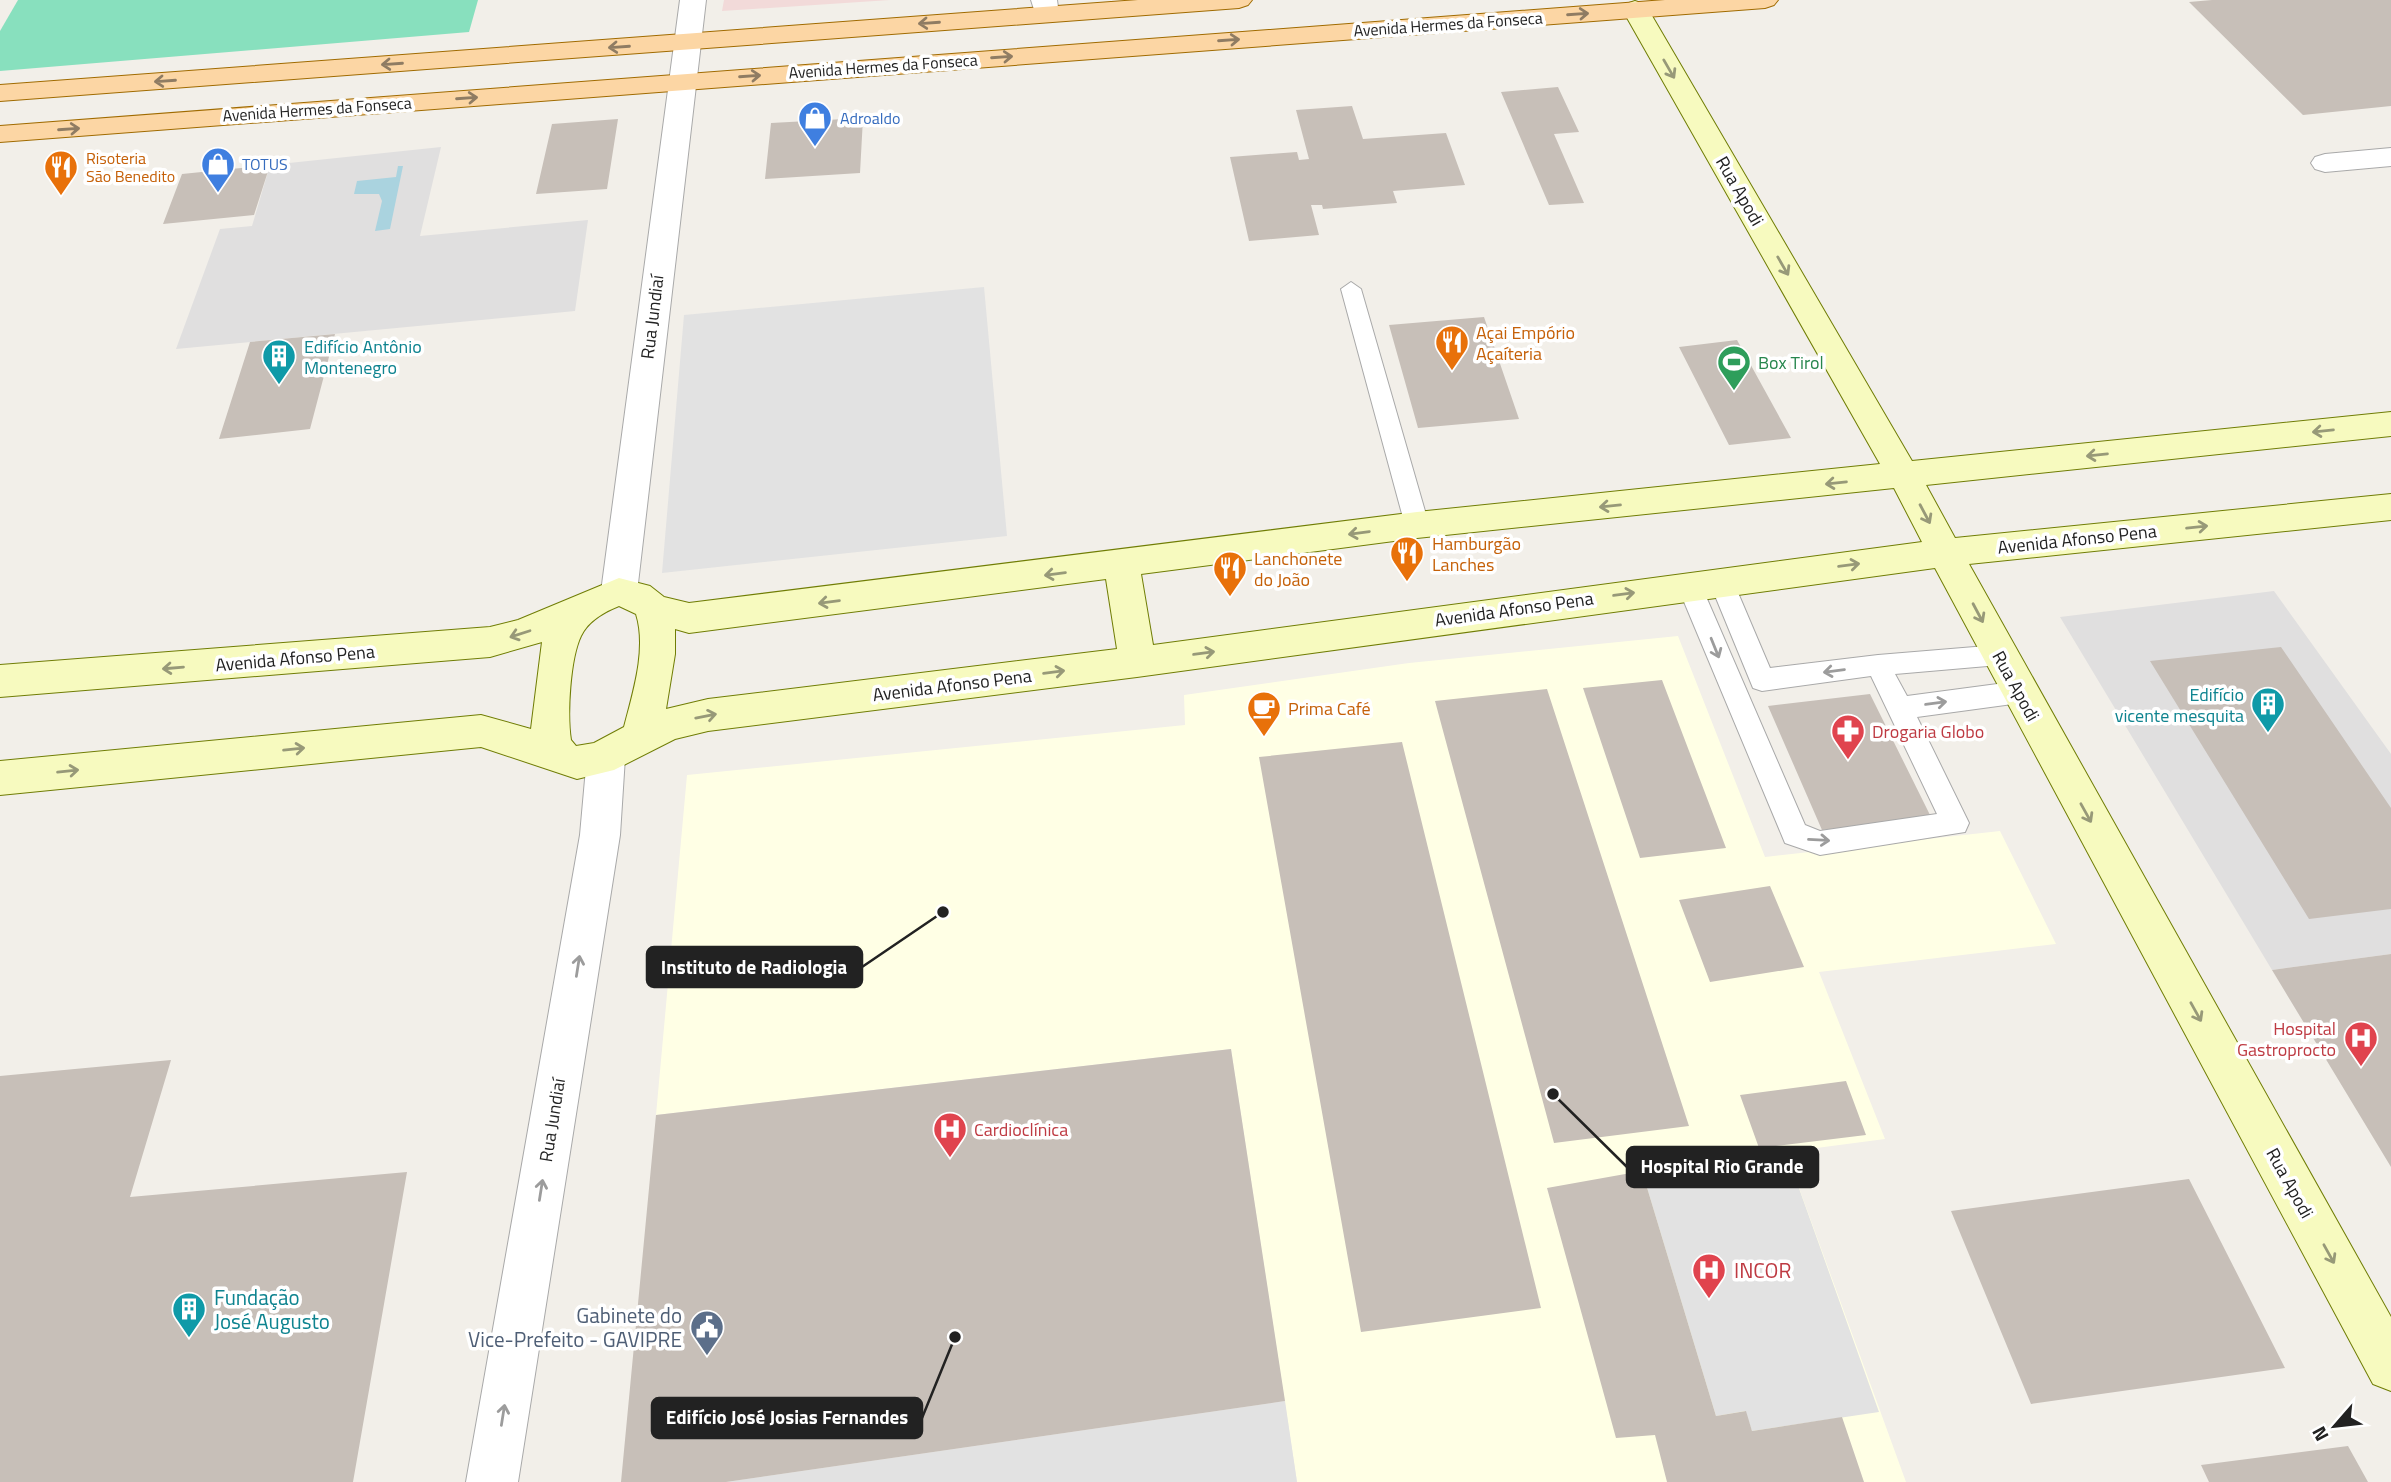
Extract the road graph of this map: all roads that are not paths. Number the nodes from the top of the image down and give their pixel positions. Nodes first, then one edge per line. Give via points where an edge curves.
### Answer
1 (693, 0) edge
2 (1240, 0) edge
3 (1765, 0) edge
4 (1634, 5) edge
5 (1045, 7) edge
6 (687, 43) junction
7 (682, 81) junction
8 (0, 93) edge
9 (0, 134) edge
10 (2391, 157) edge
11 (2325, 163) dead end
12 (1352, 289) dead end
13 (2391, 424) edge
14 (1904, 476) junction
15 (2391, 507) edge
16 (1417, 525) junction
17 (1945, 553) junction
18 (1122, 565) junction
19 (1705, 583) junction
20 (619, 592) junction
21 (583, 607) junction
22 (652, 609) junction
23 (1999, 655) junction
24 (1137, 662) junction
25 (1878, 665) junction
26 (0, 681) edge
27 (2020, 692) junction
28 (1900, 708) junction
29 (624, 746) junction
30 (558, 754) junction
31 (0, 778) edge
32 (2391, 1366) edge
33 (492, 1482) edge

1 - 6 street, Rua Jundiaí
2 - 5 main road
3 - 4 main road, Avenida Hermes da Fonseca
7 -> 4 main road, Avenida Hermes da Fonseca
4 -> 14 main road, Rua Apodi
5 -> 6 main road
6 - 7 street, Rua Jundiaí
6 -> 8 main road
9 -> 7 main road, Avenida Hermes da Fonseca
7 - 20 street, Rua Jundiaí
10 - 11 street
12 - 16 lane
13 -> 14 main road
14 -> 16 main road
14 -> 17 main road, Rua Apodi
17 -> 15 main road, Avenida Afonso Pena
16 -> 18 main road
19 -> 17 main road, Avenida Afonso Pena
17 -> 23 main road, Rua Apodi
18 -> 22 main road via 689,618
18 - 24 main road
24 -> 19 main road, Avenida Afonso Pena
25 -> 19 lane via 1762,680
19 -> 28 lane via 1795,834 1820,843 1955,823
20 - 21 main road, Avenida Afonso Pena
20 - 22 main road via 639,595
21 -> 26 main road, Avenida Afonso Pena via 525,634 490,642
21 - 30 main road via 567,627 557,654 551,707 552,738
22 - 29 main road via 655,656
23 - 25 lane
23 - 27 main road, Rua Apodi
29 -> 24 main road, Avenida Afonso Pena via 708,715
25 - 28 lane
28 -> 27 lane
27 -> 32 main road, Rua Apodi
29 - 30 main road, Avenida Afonso Pena via 569,760
33 -> 29 street, Rua Jundiaí via 600,835
31 -> 30 main road via 481,731

